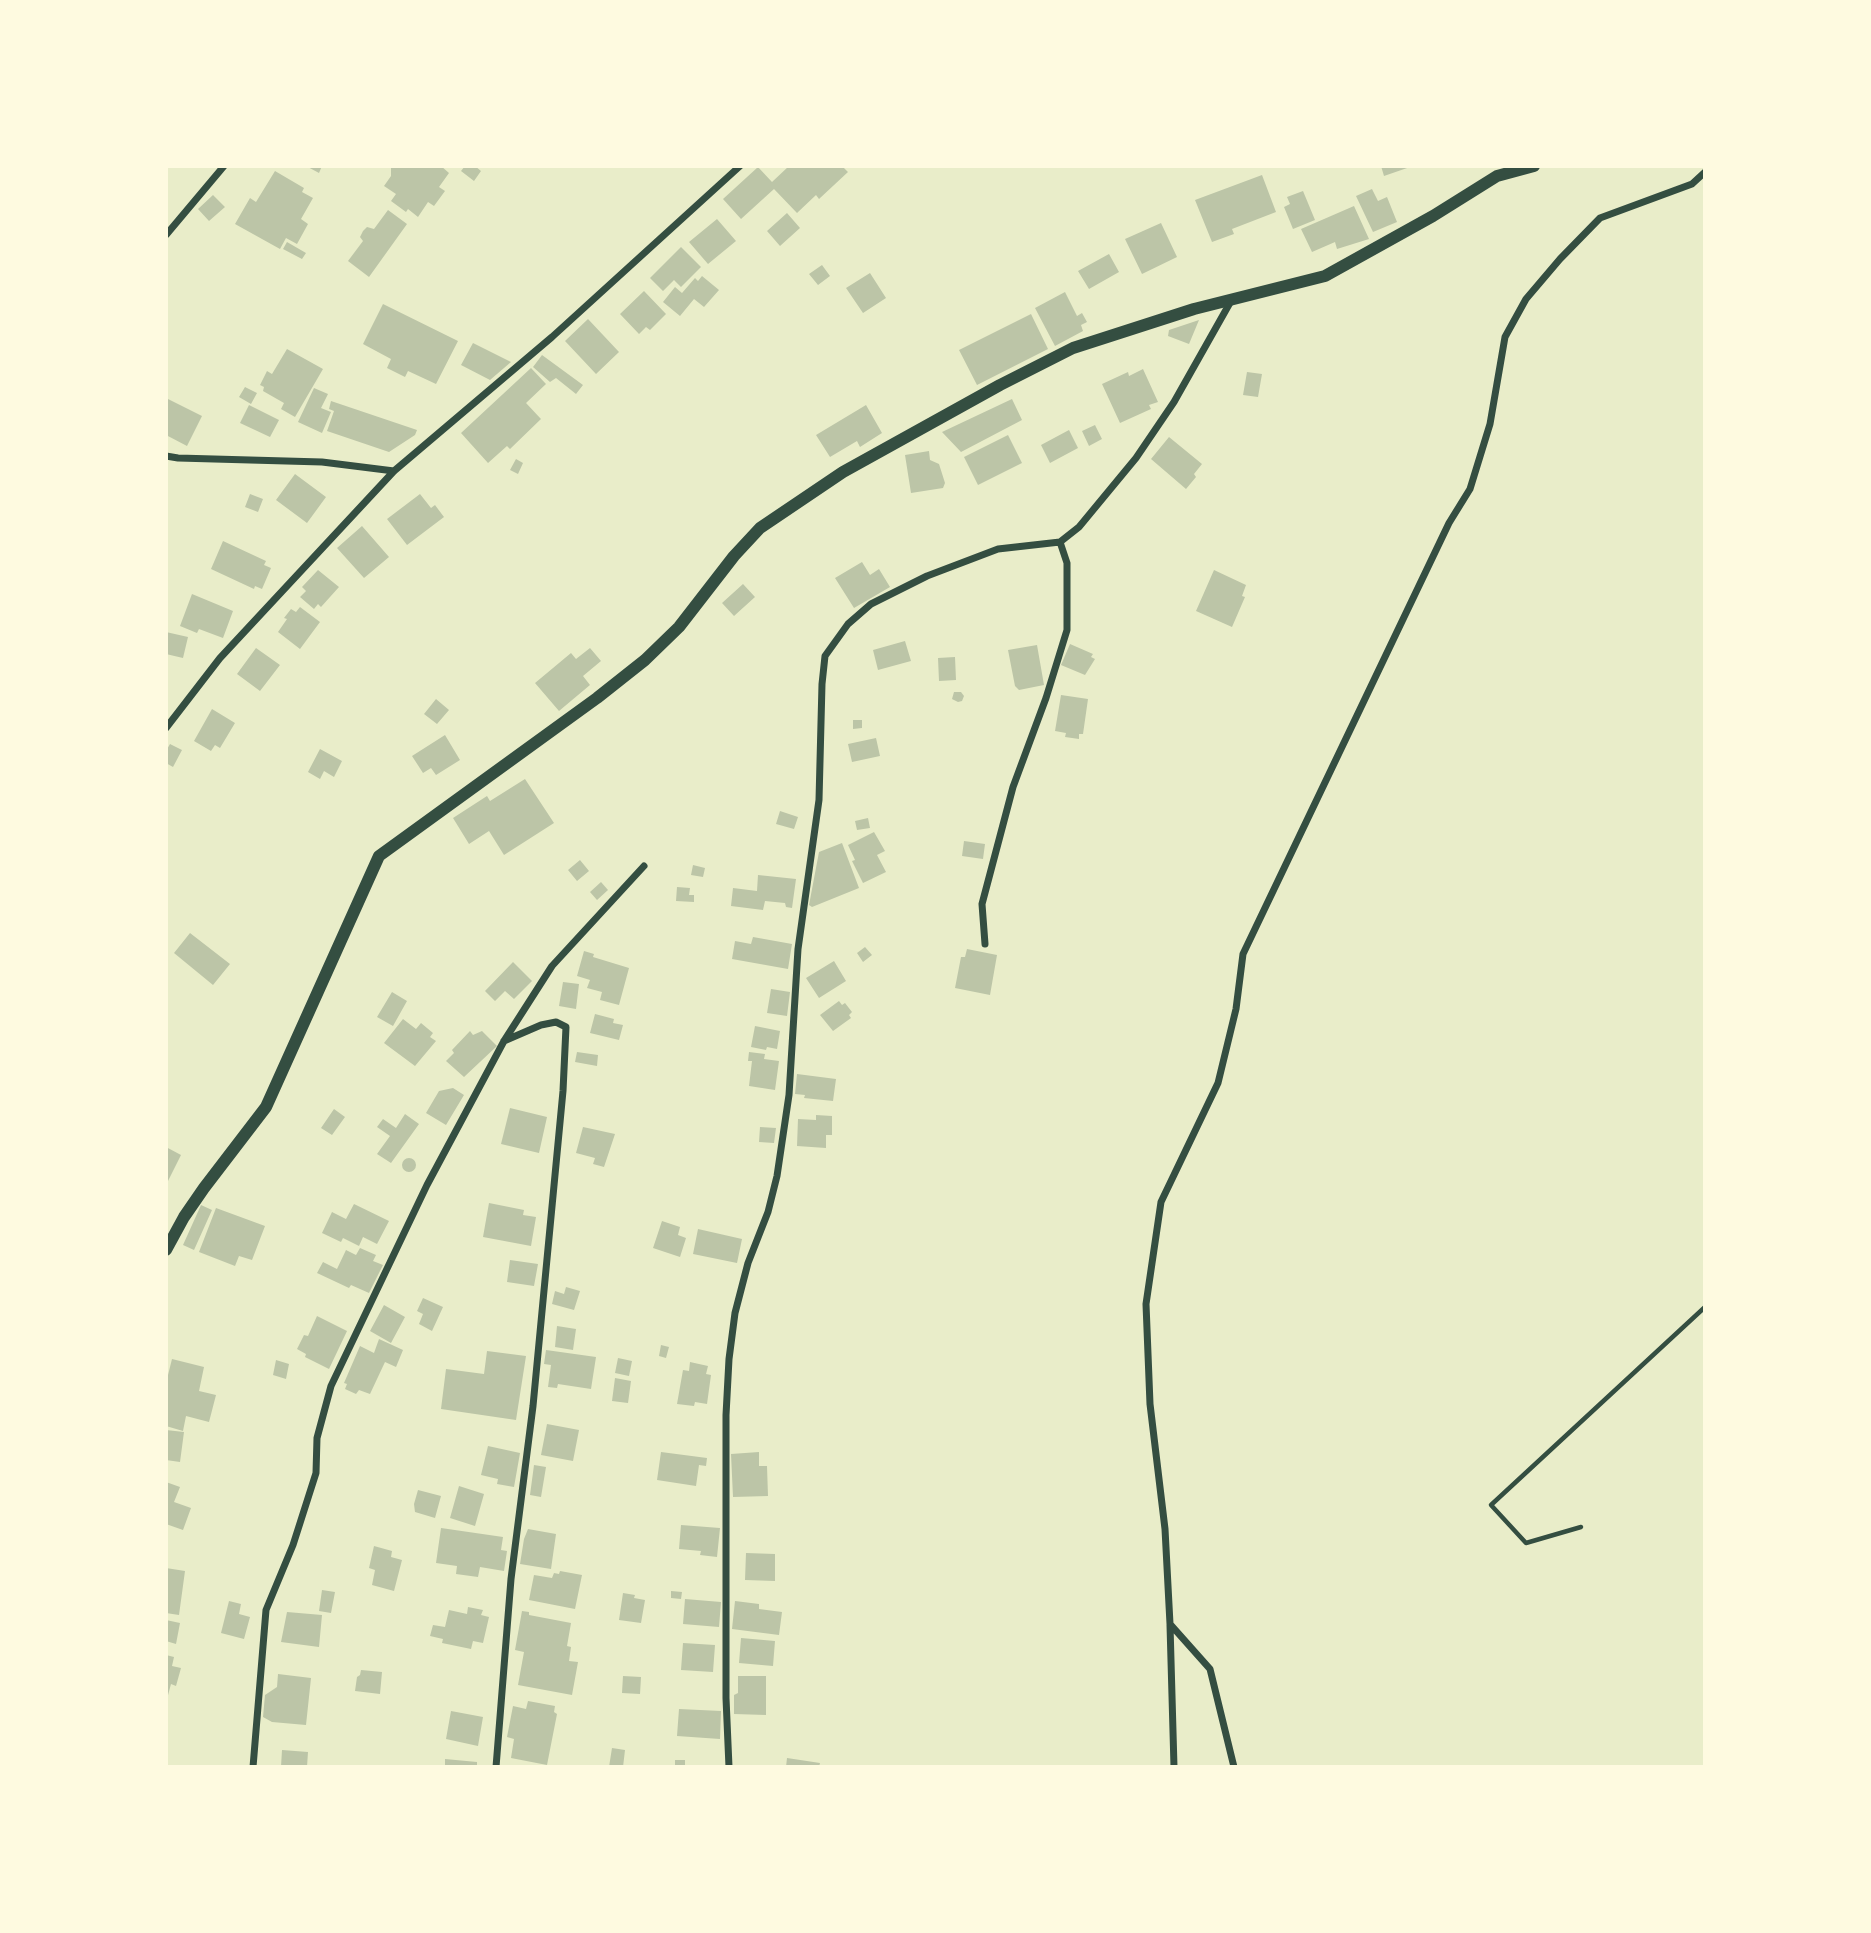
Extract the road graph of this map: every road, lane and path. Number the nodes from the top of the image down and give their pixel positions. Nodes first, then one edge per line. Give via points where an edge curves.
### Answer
1 (224, 166) edge
2 (740, 166) edge
3 (1534, 166) edge
4 (1705, 172) edge
5 (166, 235) edge
6 (1231, 301) junction
7 (166, 456) edge
8 (394, 471) junction
9 (1060, 542) junction
10 (166, 728) edge
11 (644, 866) dead end
12 (985, 944) dead end
13 (504, 1041) junction
14 (166, 1250) edge
15 (1705, 1307) edge
16 (1581, 1527) dead end
17 (1170, 1624) junction
18 (253, 1767) edge
19 (496, 1767) edge
20 (729, 1767) edge
21 (1174, 1767) edge
22 (1234, 1767) edge

1 - 5 street
2 - 8 street
3 - 6 street via 1497,176 1325,276
4 - 17 street via 1692,184 1600,218 1526,299 1505,337 1490,424 1470,489 1449,523 1243,954 1236,1009 1218,1083 1161,1202 1146,1304
6 - 9 street via 1174,402 1136,458 1079,527
6 - 14 street via 1073,348 925,426 792,505 760,528 679,628 645,660 379,856 266,1107 204,1188
7 - 8 street via 322,462
8 - 10 street via 220,658
9 - 12 street via 1067,563 1067,631 1013,787 982,904
9 - 20 street via 998,549 927,576 870,604 848,624 825,656 819,800 798,949 789,1095 778,1176 748,1263 729,1359
11 - 13 street via 552,966
13 - 18 street via 427,1185 331,1386 317,1438 316,1474 266,1610
13 - 19 street via 541,1025 556,1022 566,1027
15 - 16 path via 1491,1505 1526,1543
17 - 21 street
17 - 22 street via 1210,1669

